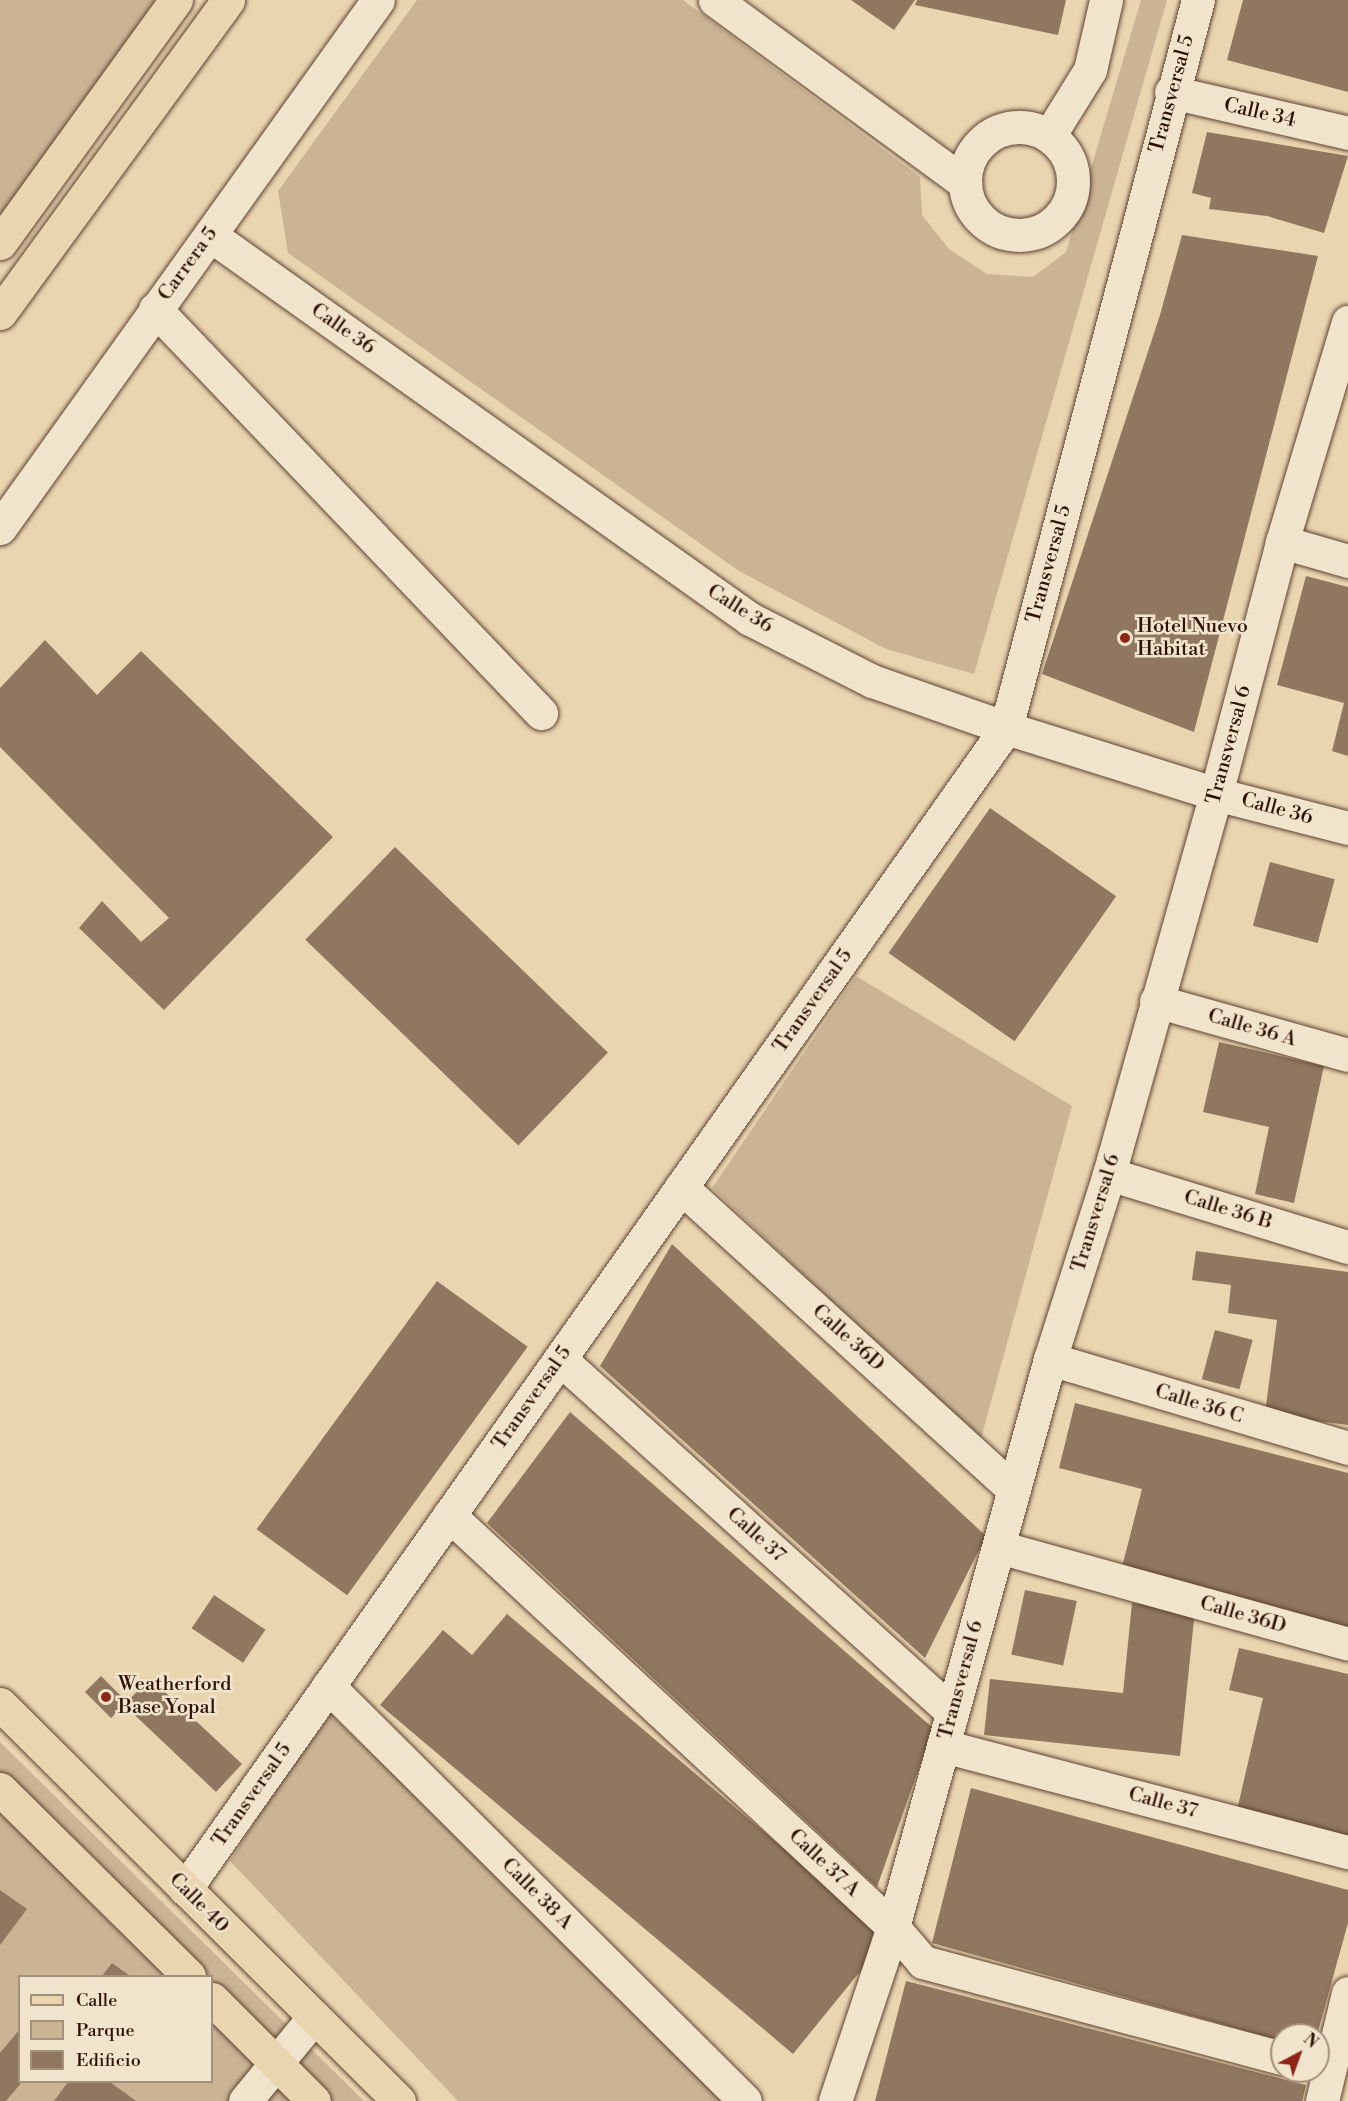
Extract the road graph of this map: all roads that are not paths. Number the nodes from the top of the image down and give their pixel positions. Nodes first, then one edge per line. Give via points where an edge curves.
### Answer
1 (176, 0) edge
2 (228, 0) edge
3 (378, 0) edge
4 (715, 0) edge
5 (1106, 0) edge
6 (1198, 0) edge
7 (1171, 92) junction
8 (1348, 133) edge
9 (1050, 136) junction
10 (964, 183) junction
11 (210, 234) junction
12 (0, 243) edge
13 (155, 309) junction
14 (0, 313) edge
15 (1348, 322) edge
16 (1343, 361) edge
17 (0, 528) edge
18 (1282, 542) junction
19 (1348, 561) edge
20 (541, 713) dead end
21 (1006, 728) junction
22 (1216, 794) junction
23 (1348, 828) edge
24 (1156, 1001) junction
25 (1348, 1055) edge
26 (1109, 1174) junction
27 (681, 1187) junction
28 (1348, 1247) edge
29 (560, 1359) junction
30 (1050, 1359) junction
31 (1348, 1448) edge
32 (1014, 1490) junction
33 (449, 1515) junction
34 (999, 1547) junction
35 (1348, 1644) edge
36 (328, 1686) junction
37 (0, 1704) edge
38 (951, 1711) junction
39 (943, 1746) junction
40 (0, 1789) edge
41 (1348, 1852) edge
42 (185, 1889) junction
43 (893, 1927) junction
44 (187, 1975) edge
45 (1348, 1993) edge
46 (213, 2000) edge
47 (314, 2017) junction
48 (1270, 2055) edge
49 (274, 2061) junction
50 (1330, 2074) edge
51 (245, 2101) edge
52 (314, 2101) edge
53 (399, 2101) edge
54 (745, 2101) edge
55 (835, 2101) edge

1 - 12 main road
2 - 14 main road
3 - 11 street, Carrera 5
4 - 10 street
5 - 9 street via 1090,70
6 - 7 street, Transversal 5
7 - 8 street, Calle 34
7 - 21 street, Transversal 5
9 - 10 street via 1017,127 985,138 966,166
9 - 10 street via 1070,163 1074,180 1064,212 1052,224 1021,236 996,230 976,215
11 - 13 street, Carrera 5
11 - 21 street, Calle 36 via 750,619 872,681
13 - 17 street, Carrera 5
13 - 20 street
15 - 16 street, Transversal 6
16 - 18 street, Transversal 6
18 - 19 street
18 - 22 street, Transversal 6
21 - 22 street, Calle 36
21 - 27 street, Transversal 5
22 - 23 street, Calle 36
22 - 24 street, Transversal 6
24 - 25 street, Calle 36 A
24 - 26 street, Transversal 6
26 - 28 street, Calle 36 B
26 - 30 street, Transversal 6
27 - 29 street, Transversal 5
27 - 32 street, Calle 36D
29 - 33 street, Transversal 5
29 - 38 street, Calle 37
30 - 31 street, Calle 36 C
30 - 32 street, Transversal 6
32 - 34 street, Transversal 6
33 - 36 street, Transversal 5
33 - 43 street, Calle 37 A
34 - 35 street, Calle 36D
34 - 38 street, Transversal 6
36 - 42 street, Transversal 5
36 - 54 street, Calle 38 A
37 - 42 main road, Calle 40
38 - 39 street, Transversal 6
39 - 41 street, Calle 37
39 - 43 street, Transversal 6
40 - 44 main road
42 - 47 main road, Calle 40
43 - 48 street, Calle 37 A via 924,1962
43 - 55 street, Transversal 6
45 - 50 street
46 - 49 main road
47 - 49 street
47 - 53 main road, Calle 40
49 - 51 street
49 - 52 main road

